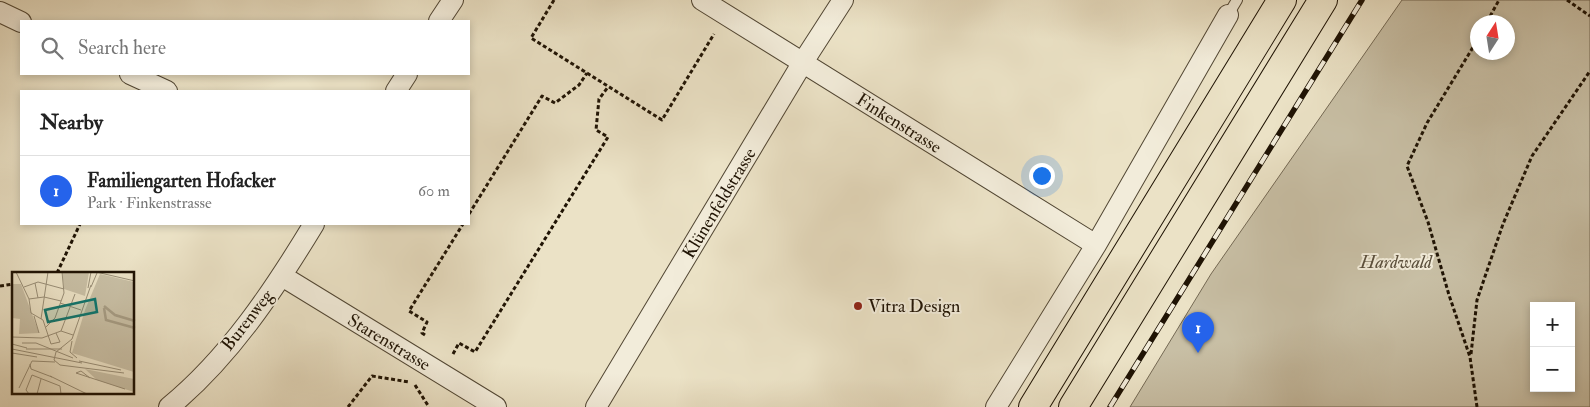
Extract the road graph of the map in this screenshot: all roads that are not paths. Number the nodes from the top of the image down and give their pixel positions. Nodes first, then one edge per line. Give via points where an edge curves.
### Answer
1 (452, 0) edge
2 (702, 0) edge
3 (843, 0) edge
4 (1282, 0) edge
5 (1323, 0) edge
6 (1232, 8) edge
7 (0, 12) edge
8 (440, 20) edge
9 (20, 22) edge
10 (803, 62) junction
11 (132, 75) edge
12 (406, 75) edge
13 (165, 90) edge
14 (397, 90) edge
15 (313, 225) edge
16 (1096, 245) junction
17 (282, 276) junction
18 (169, 407) edge
19 (496, 407) edge
20 (596, 407) edge
21 (996, 407) edge
22 (1034, 407) edge
23 (1073, 407) edge

1 - 8 street
2 - 10 street, Finkenstrasse
3 - 10 street, Klünenfeldstrasse
4 - 22 highway
5 - 23 highway
6 - 16 street
7 - 9 street
10 - 16 street, Finkenstrasse
10 - 20 street, Klünenfeldstrasse
11 - 13 street
12 - 14 street
15 - 17 street, Burenweg
16 - 21 street
17 - 18 street, Burenweg via 245,326 196,382
17 - 19 street, Starenstrasse

